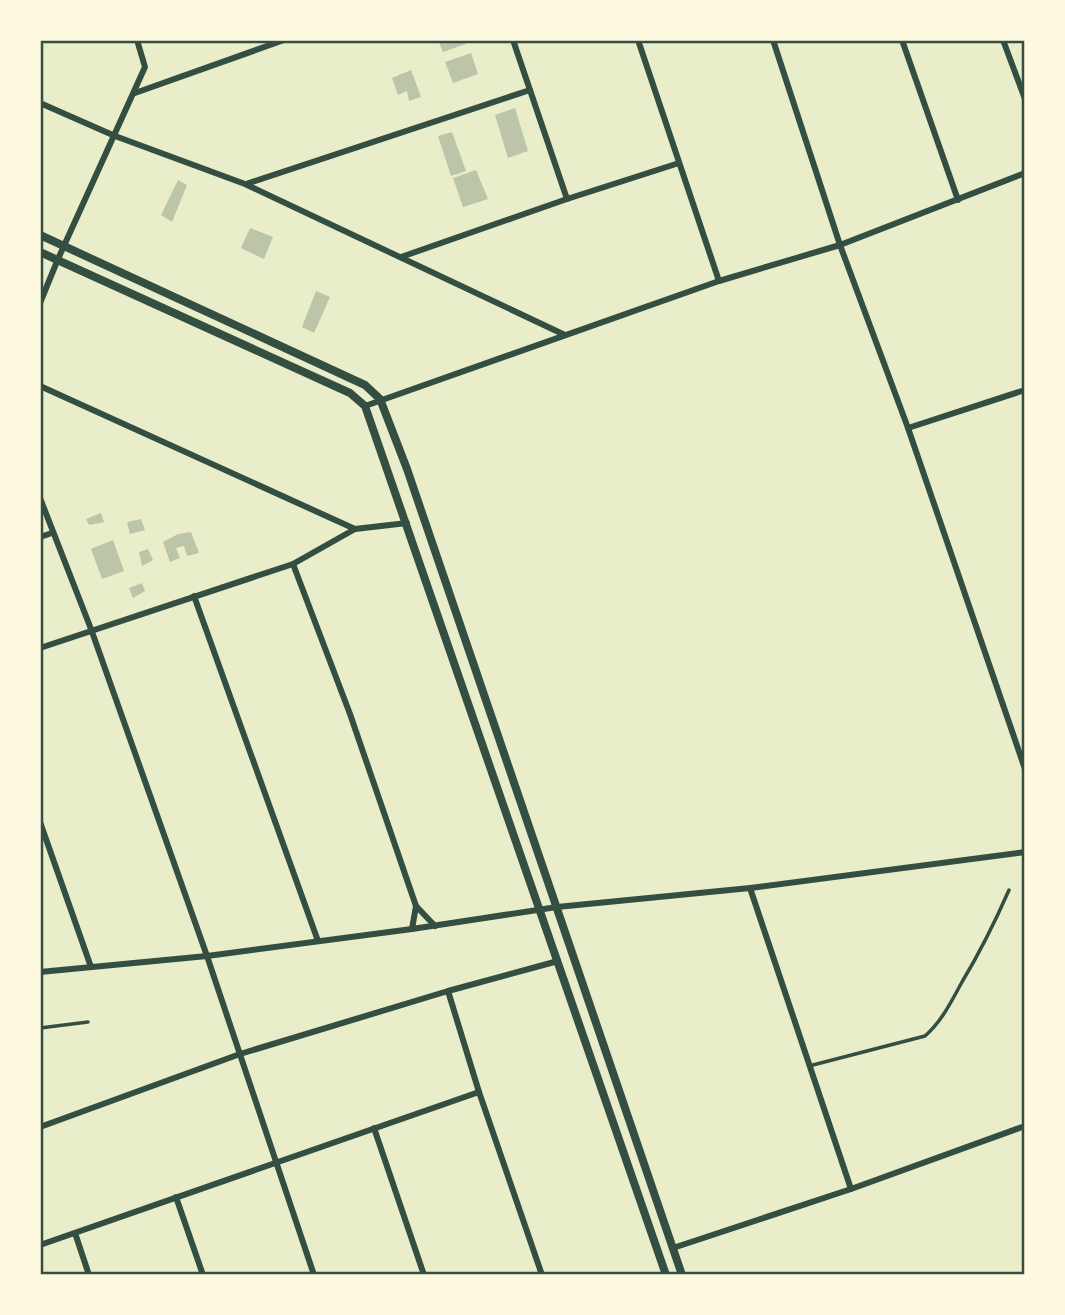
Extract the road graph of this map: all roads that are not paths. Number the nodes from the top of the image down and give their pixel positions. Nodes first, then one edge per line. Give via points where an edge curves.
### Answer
1 (137, 40) edge
2 (284, 40) edge
3 (513, 40) edge
4 (638, 40) edge
5 (773, 40) edge
6 (902, 40) edge
7 (1003, 40) edge
8 (530, 90) junction
9 (135, 93) junction
10 (1025, 99) edge
11 (40, 103) edge
12 (115, 136) junction
13 (679, 163) junction
14 (1025, 173) edge
15 (245, 184) junction
16 (567, 199) junction
17 (958, 200) junction
18 (40, 235) edge
19 (840, 245) junction
20 (64, 246) junction
21 (40, 252) edge
22 (401, 257) junction
23 (58, 259) junction
24 (719, 281) junction
25 (40, 303) edge
26 (565, 335) junction
27 (40, 386) edge
28 (1025, 390) edge
29 (380, 399) junction
30 (365, 406) junction
31 (908, 428) junction
32 (40, 498) edge
33 (407, 523) junction
34 (355, 529) junction
35 (52, 533) junction
36 (40, 537) edge
37 (293, 564) junction
38 (194, 596) junction
39 (91, 629) junction
40 (40, 648) edge
41 (1025, 769) edge
42 (40, 822) edge
43 (1025, 852) edge
44 (750, 888) junction
45 (1009, 890) dead end
46 (416, 906) junction
47 (557, 907) junction
48 (540, 911) junction
49 (435, 926) junction
50 (412, 929) junction
51 (318, 941) junction
52 (207, 956) junction
53 (558, 961) junction
54 (91, 967) junction
55 (40, 972) edge
56 (448, 991) junction
57 (88, 1022) dead end
58 (40, 1028) edge
59 (240, 1054) junction
60 (810, 1066) junction
61 (479, 1092) junction
62 (1025, 1126) edge
63 (40, 1127) edge
64 (374, 1128) junction
65 (276, 1161) junction
66 (851, 1189) junction
67 (176, 1197) junction
68 (75, 1233) junction
69 (40, 1245) edge
70 (673, 1248) junction
71 (89, 1275) edge
72 (203, 1275) edge
73 (314, 1275) edge
74 (424, 1275) edge
75 (542, 1275) edge
76 (666, 1275) edge
77 (682, 1275) edge

1 - 9 street via 145,67
2 - 9 street
3 - 8 street
4 - 13 street
5 - 19 street
6 - 17 street
7 - 10 street
8 - 15 street
8 - 16 street
9 - 12 street
11 - 12 street
12 - 15 street
12 - 20 street
13 - 16 street
13 - 24 street
14 - 17 street
15 - 22 street
16 - 22 street
17 - 19 street
18 - 20 street
19 - 24 street
19 - 31 street
20 - 23 street
20 - 29 street via 365,386
21 - 23 street
22 - 26 street
23 - 25 street
23 - 30 street via 350,393
24 - 26 street
26 - 29 street
27 - 34 street
28 - 31 street
29 - 30 street
29 - 47 street
30 - 33 street
31 - 41 street
32 - 35 street
33 - 34 street
33 - 48 street
34 - 37 street
35 - 36 street
35 - 39 street
37 - 38 street
37 - 46 street via 351,714
38 - 39 street
38 - 51 street
39 - 40 street
39 - 52 street
42 - 54 street
43 - 44 street
44 - 47 street
44 - 60 street
45 - 60 lane via 977,958 926,1036
46 - 49 street
46 - 50 street
47 - 48 street
47 - 70 street
48 - 49 street
48 - 53 street
49 - 50 street
50 - 51 street
51 - 52 street
52 - 54 street
52 - 59 street
53 - 56 street
53 - 76 street
54 - 55 street
56 - 59 street
56 - 61 street
57 - 58 lane
59 - 63 street
59 - 65 street
60 - 66 street
61 - 64 street
61 - 75 street
62 - 66 street
64 - 65 street
64 - 74 street
65 - 67 street
65 - 73 street
66 - 70 street
67 - 68 street
67 - 72 street
68 - 69 street
68 - 71 street
70 - 77 street

